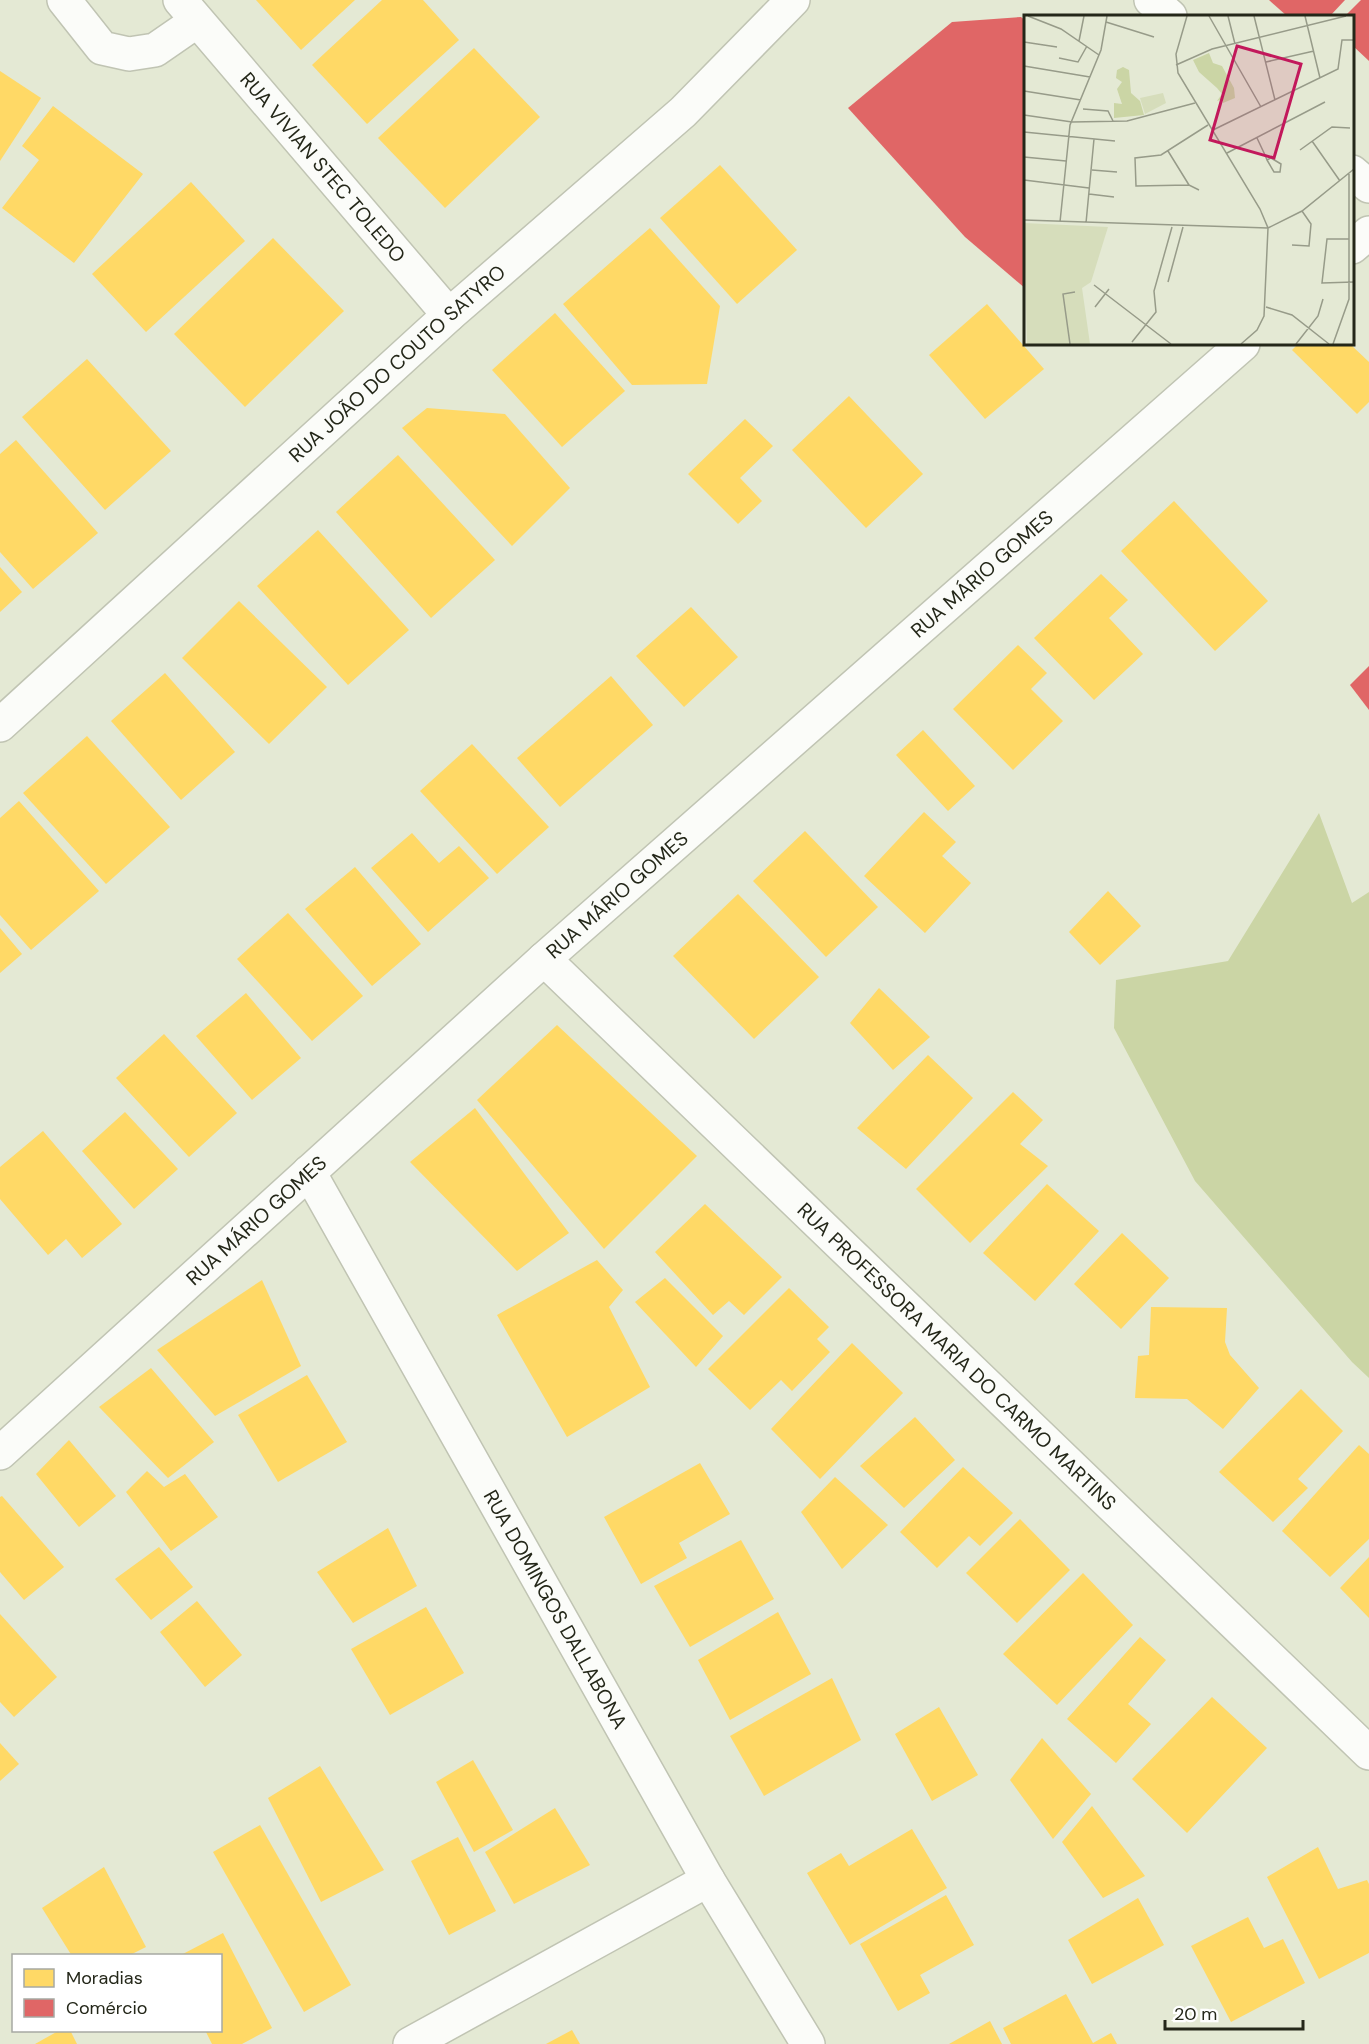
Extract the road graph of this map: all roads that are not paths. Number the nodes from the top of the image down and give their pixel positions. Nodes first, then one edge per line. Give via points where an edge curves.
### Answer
1 (64, 0) edge
2 (793, 0) edge
3 (1151, 0) edge
4 (188, 10) edge
5 (1169, 15) edge
6 (1354, 173) edge
7 (1369, 186) edge
8 (1369, 233) edge
9 (1354, 246) edge
10 (449, 315) junction
11 (1242, 345) edge
12 (0, 724) edge
13 (544, 959) junction
14 (309, 1172) junction
15 (0, 1453) edge
16 (1369, 1753) edge
17 (708, 1880) junction
18 (410, 2044) edge
19 (808, 2044) edge

1 - 4 street, RUA VIVIAN STEC TOLEDO via 102,48 129,54 155,50
2 - 10 street, RUA JOÃO DO COUTO SATYRO via 682,112
3 - 5 street
4 - 10 street, RUA VIVIAN STEC TOLEDO
6 - 7 street
8 - 9 street
10 - 12 street, RUA JOÃO DO COUTO SATYRO
11 - 13 street, RUA MÁRIO GOMES
13 - 14 street, RUA MÁRIO GOMES
13 - 16 street, RUA PROFESSORA MARIA DO CARMO MARTINS
14 - 15 street, RUA MÁRIO GOMES
14 - 17 street, RUA DOMINGOS DALLABONA
17 - 18 street
17 - 19 street, RUA DOMINGOS DALLABONA

